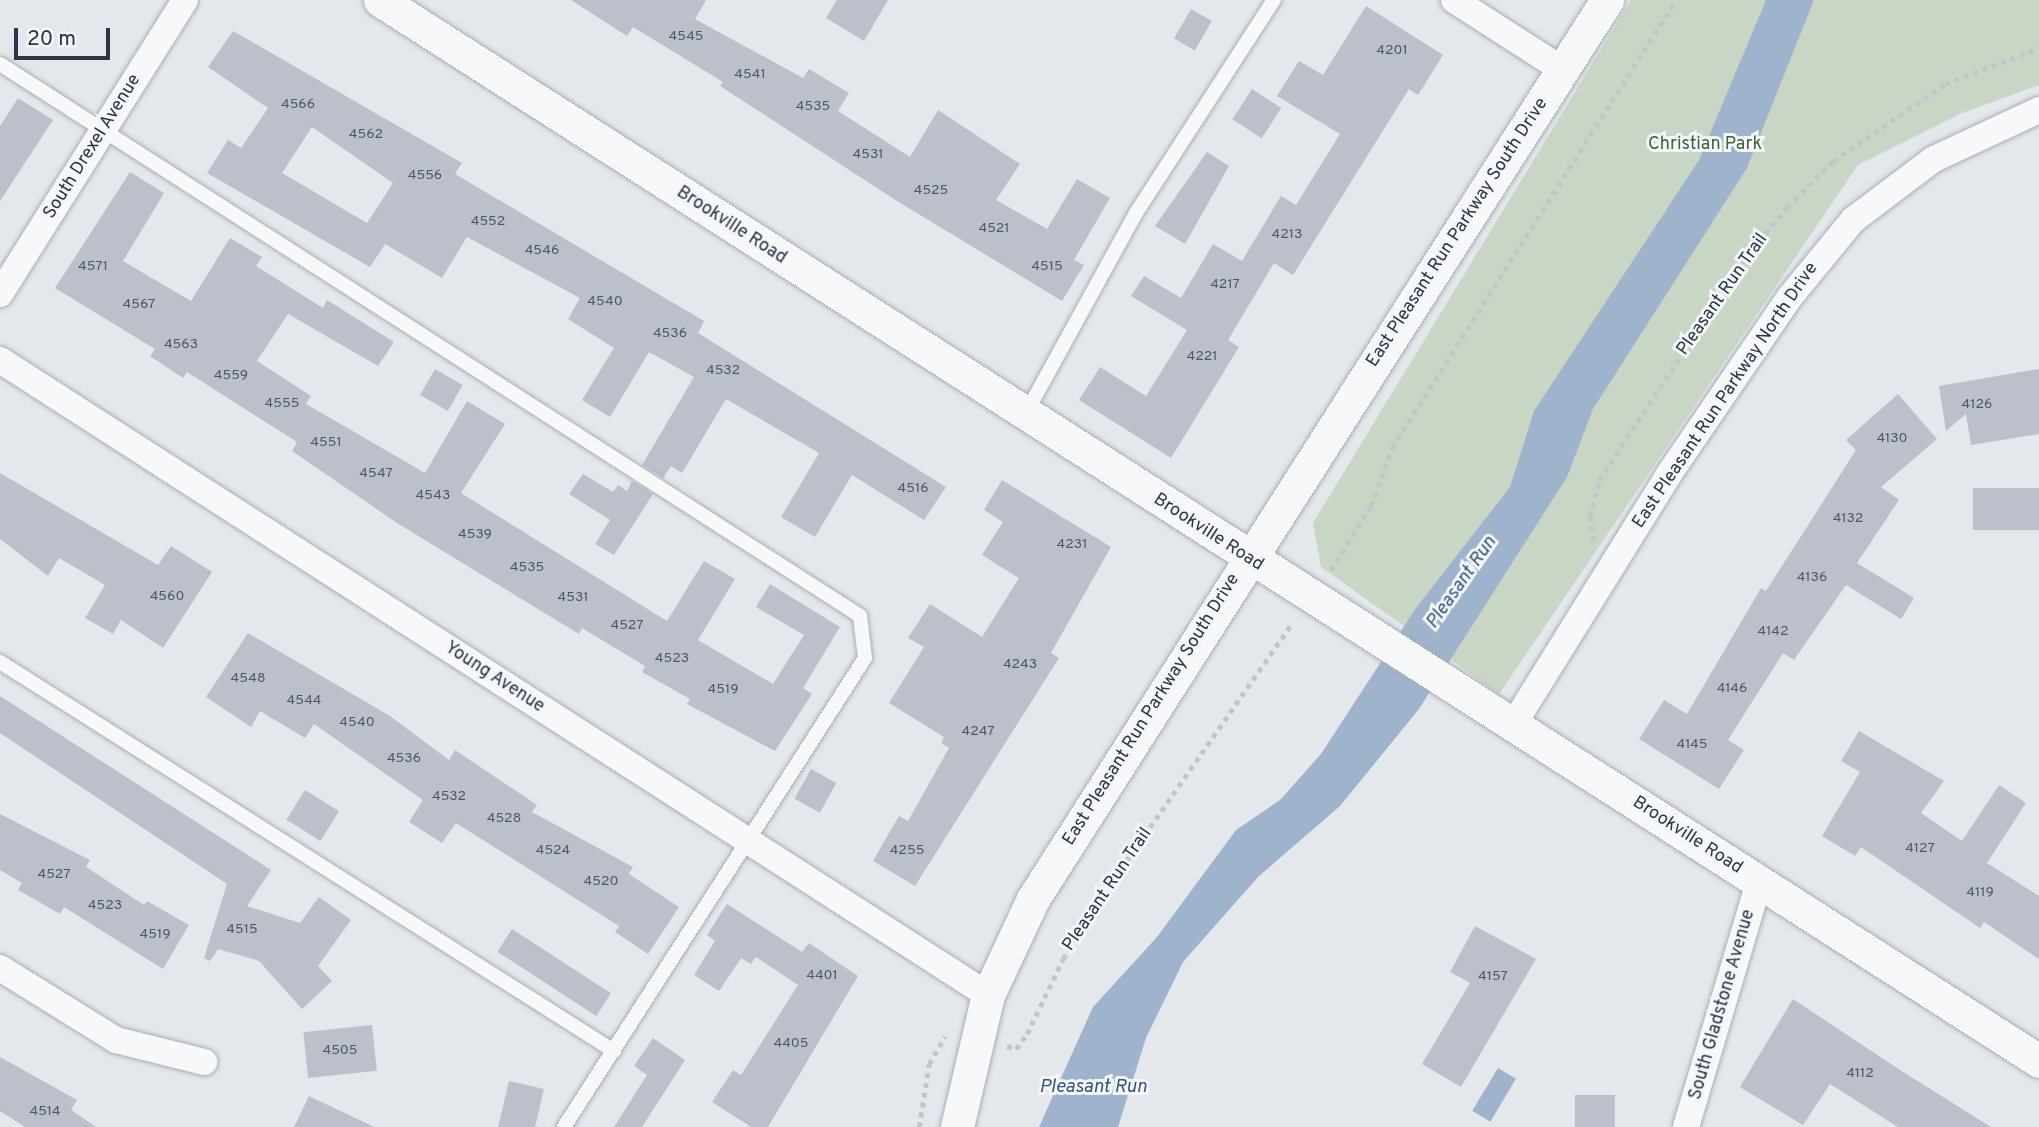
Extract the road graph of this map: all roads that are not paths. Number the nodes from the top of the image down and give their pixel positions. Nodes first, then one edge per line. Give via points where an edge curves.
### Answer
1 (185, 0) edge
2 (380, 0) edge
3 (1273, 0) edge
4 (1454, 0) edge
5 (1607, 0) edge
6 (0, 64) edge
7 (1563, 70) junction
8 (2039, 110) edge
9 (105, 127) junction
10 (0, 294) edge
11 (0, 360) edge
12 (1025, 415) junction
13 (1247, 559) junction
14 (0, 662) edge
15 (1513, 725) junction
16 (744, 839) junction
17 (1759, 882) junction
18 (0, 968) edge
19 (988, 995) junction
20 (614, 1051) junction
21 (2039, 1061) edge
22 (204, 1062) dead end
23 (564, 1127) edge
24 (957, 1127) edge
25 (1686, 1127) edge

1 - 9 street, South Drexel Avenue
2 - 12 street, Brookville Road
3 - 12 lane via 1136,213
4 - 7 street
5 - 7 street, East Pleasant Run Parkway South Drive
6 - 9 lane
7 - 13 street, East Pleasant Run Parkway South Drive
8 - 15 street, East Pleasant Run Parkway North Drive via 1934,159 1844,230 1677,462
9 - 10 street, South Drexel Avenue
9 - 16 lane via 860,615 865,658
11 - 16 street, Young Avenue
12 - 13 street, Brookville Road
13 - 15 street, Brookville Road via 1324,596
13 - 19 street, East Pleasant Run Parkway South Drive via 1033,899
14 - 20 lane
15 - 17 street, Brookville Road
16 - 19 street, Young Avenue
16 - 20 lane
17 - 21 street, Brookville Road
17 - 25 street, South Gladstone Avenue
18 - 22 street via 116,1040
19 - 24 street, East Pleasant Run Parkway South Drive
20 - 23 lane

